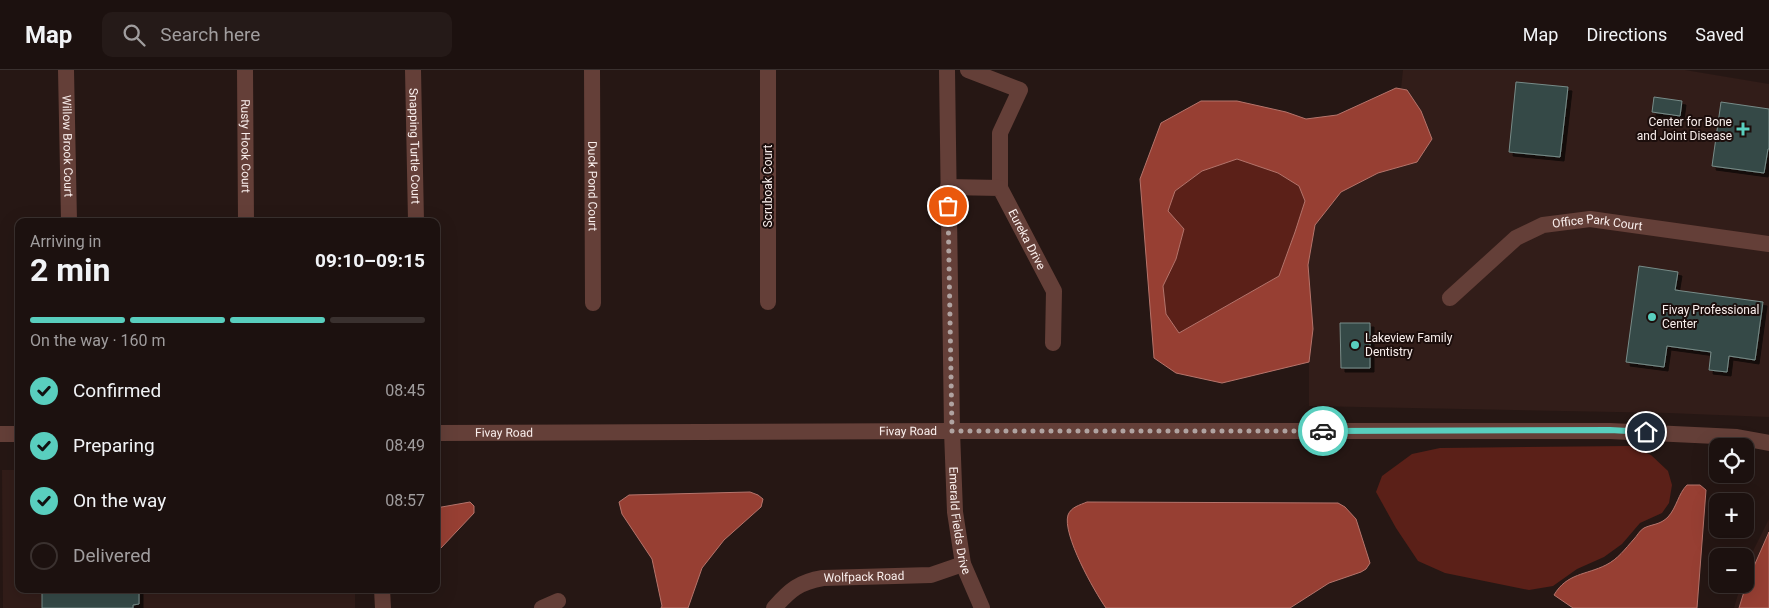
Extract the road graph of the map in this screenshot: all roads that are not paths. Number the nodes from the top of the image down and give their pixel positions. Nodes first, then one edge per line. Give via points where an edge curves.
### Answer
1 (66, 70) edge
2 (245, 70) edge
3 (413, 70) edge
4 (592, 70) edge
5 (768, 70) edge
6 (947, 70) edge
7 (968, 70) edge
8 (948, 187) junction
9 (1000, 188) junction
10 (69, 218) edge
11 (246, 218) edge
12 (416, 218) edge
13 (1769, 244) edge
14 (1450, 298) dead end
15 (768, 302) dead end
16 (593, 303) dead end
17 (1053, 343) dead end
18 (952, 431) junction
19 (440, 433) edge
20 (0, 434) edge
21 (15, 434) edge
22 (1769, 444) edge
23 (963, 564) junction
24 (382, 593) edge
25 (558, 601) dead end
26 (383, 608) edge
27 (542, 608) edge
28 (774, 608) edge
29 (982, 608) edge

1 - 10 street, Willow Brook Court
2 - 11 street, Rusty Hook Court
3 - 12 street, Snapping Turtle Court
4 - 16 street, Duck Pond Court
5 - 15 street, Scruboak Court
6 - 8 street, Emerald Fields Drive
7 - 9 street via 1020,90 1000,133
8 - 9 street
8 - 18 street, Emerald Fields Drive
9 - 17 street, Eureka Drive via 1054,291
13 - 14 street, Office Park Court via 1590,220 1543,225 1516,238
18 - 19 street, Fivay Road
18 - 22 street, Fivay Road via 1610,430 1737,437
18 - 23 street, Emerald Fields Drive via 955,512
20 - 21 street
23 - 28 street, Wolfpack Road via 931,575 806,581 785,595
23 - 29 street, Emerald Fields Drive
24 - 26 street
25 - 27 street

